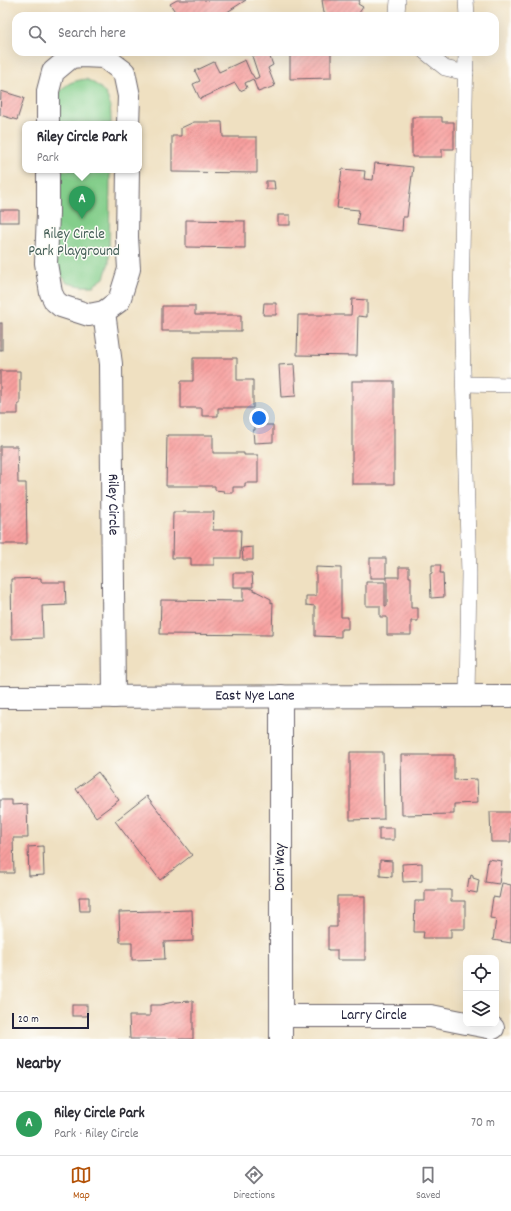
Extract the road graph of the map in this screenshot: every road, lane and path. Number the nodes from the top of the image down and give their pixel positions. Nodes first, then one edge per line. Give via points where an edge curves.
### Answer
1 (398, 0) edge
2 (466, 0) edge
3 (397, 12) edge
4 (467, 12) edge
5 (82, 56) edge
6 (82, 56) edge
7 (430, 56) edge
8 (466, 56) edge
9 (466, 73) junction
10 (48, 121) edge
11 (128, 121) edge
12 (48, 173) edge
13 (128, 173) edge
14 (104, 312) junction
15 (464, 384) junction
16 (511, 385) edge
17 (281, 696) junction
18 (467, 696) junction
19 (511, 696) edge
20 (0, 698) edge
21 (114, 698) junction
22 (281, 1016) junction
23 (463, 1022) edge
24 (281, 1039) edge

1 - 3 lane
2 - 4 lane
5 - 10 street via 71,57 53,72 48,91
6 - 11 street via 104,57 124,72 129,96
7 - 9 lane via 446,68
8 - 9 lane
9 - 15 lane via 461,303
12 - 14 street via 46,264 51,293 61,306 88,315
13 - 14 street via 129,269 119,301
14 - 21 street, Riley Circle via 111,364
15 - 16 lane
15 - 18 lane via 469,574
17 - 18 street, East Nye Lane
17 - 21 street, East Nye Lane
17 - 22 street, Dori Way
18 - 19 street, East Nye Lane
20 - 21 street, East Nye Lane
22 - 23 street, Larry Circle via 431,1016
22 - 24 street, Dori Way

